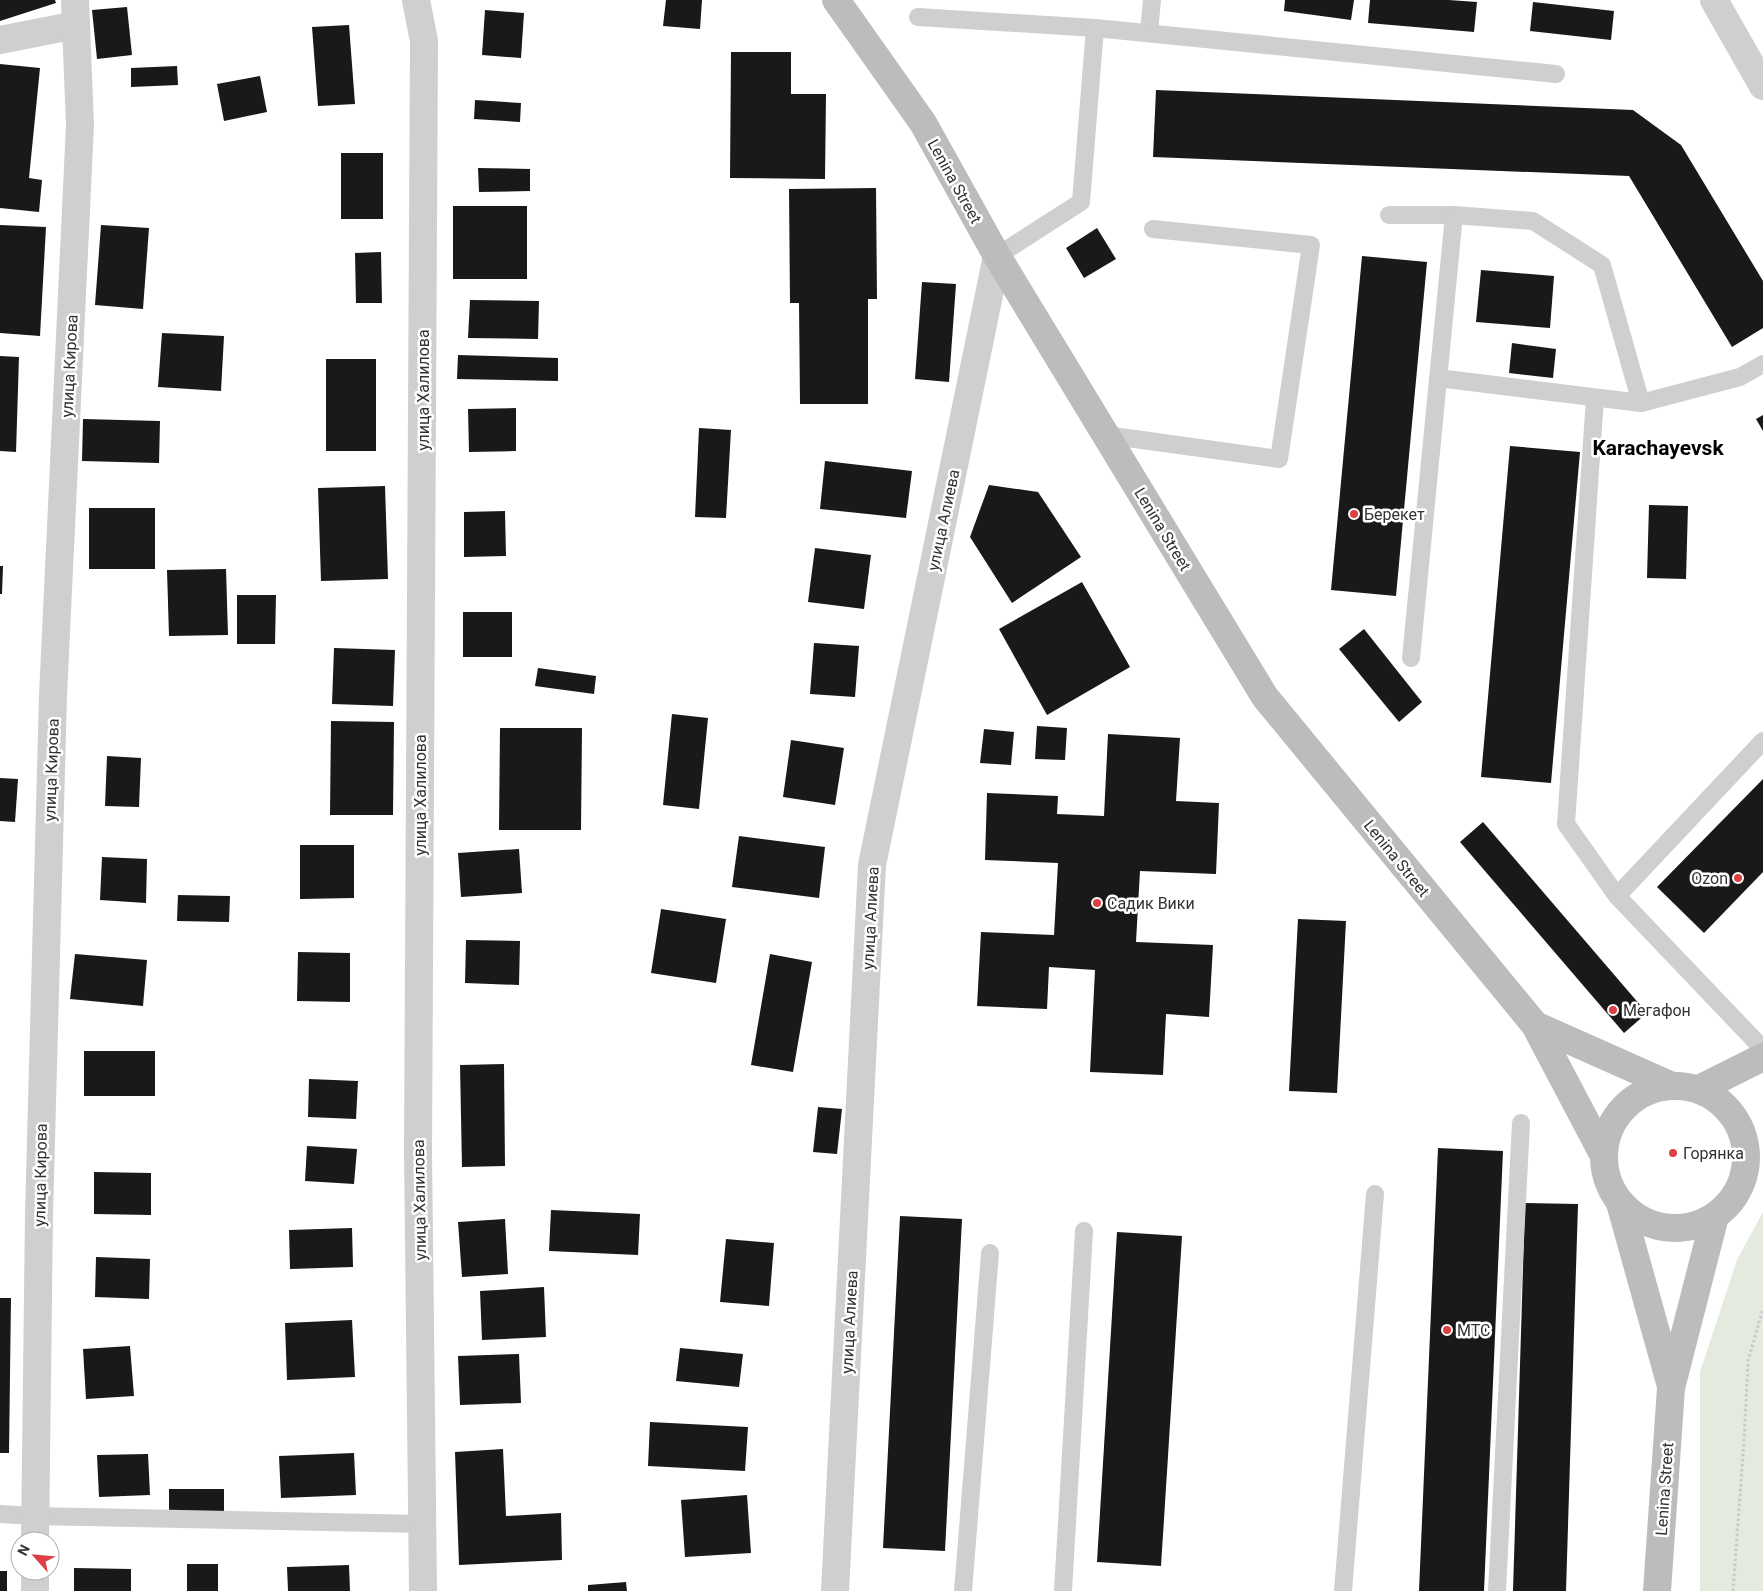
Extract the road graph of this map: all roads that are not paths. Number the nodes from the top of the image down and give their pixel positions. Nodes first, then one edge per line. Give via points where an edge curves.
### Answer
1 (416, 0) edge
2 (836, 0) edge
3 (1152, 0) edge
4 (1714, 0) edge
5 (75, 13) edge
6 (918, 17) dead end
7 (1095, 28) junction
8 (1149, 33) junction
9 (0, 40) edge
10 (1556, 74) dead end
11 (1763, 86) edge
12 (1389, 215) dead end
13 (1454, 215) junction
14 (1153, 230) dead end
15 (997, 256) junction
16 (1763, 364) edge
17 (1438, 378) junction
18 (1595, 398) junction
19 (1641, 404) junction
20 (1106, 435) junction
21 (1411, 658) dead end
22 (1763, 741) edge
23 (1617, 896) junction
24 (1534, 1026) junction
25 (1763, 1049) edge
26 (1763, 1057) edge
27 (1670, 1085) junction
28 (1699, 1089) junction
29 (1521, 1123) dead end
30 (1763, 1131) edge
31 (1604, 1156) junction
32 (1747, 1161) junction
33 (1375, 1194) dead end
34 (1620, 1203) junction
35 (1715, 1216) junction
36 (1084, 1231) dead end
37 (990, 1254) dead end
38 (1671, 1388) junction
39 (0, 1514) edge
40 (422, 1524) junction
41 (35, 1529) edge
42 (423, 1591) edge
43 (835, 1591) edge
44 (963, 1591) edge
45 (1063, 1591) edge
46 (1343, 1591) edge
47 (1497, 1591) edge
48 (1657, 1591) edge

1 - 40 street, улица Халилова via 424,42 418,1141
2 - 15 main road, Lenina Street via 923,124
3 - 8 lane
4 - 11 street
5 - 9 street
5 - 41 street, улица Кирова via 80,125 53,696 39,1214
6 - 7 lane
7 - 8 lane
7 - 15 lane via 1081,202
8 - 10 lane
12 - 13 lane
13 - 17 lane
13 - 19 lane via 1533,221 1602,265
14 - 20 lane via 1311,245 1279,459
15 - 20 main road, Lenina Street
15 - 43 street, улица Алиева via 872,865
16 - 19 lane via 1740,377
17 - 18 lane
17 - 21 lane
18 - 19 lane
18 - 23 lane via 1566,824
20 - 24 main road, Lenina Street via 1265,697
22 - 23 lane
23 - 25 lane
24 - 27 main road, Lenina Street
24 - 31 main road, Lenina Street
26 - 28 main road
27 - 28 main road
27 - 31 main road via 1645,1091 1624,1106 1608,1131
28 - 32 main road via 1721,1101 1736,1120 1744,1136
29 - 47 lane
30 - 32 main road
31 - 34 main road via 1608,1181
32 - 35 main road via 1733,1199
33 - 46 lane
34 - 35 main road via 1643,1221 1668,1228 1693,1226
34 - 38 main road, Lenina Street
35 - 38 main road, Lenina Street
36 - 45 lane
37 - 44 lane
38 - 48 main road, Lenina Street
39 - 41 lane
40 - 41 lane
40 - 42 street, улица Халилова

